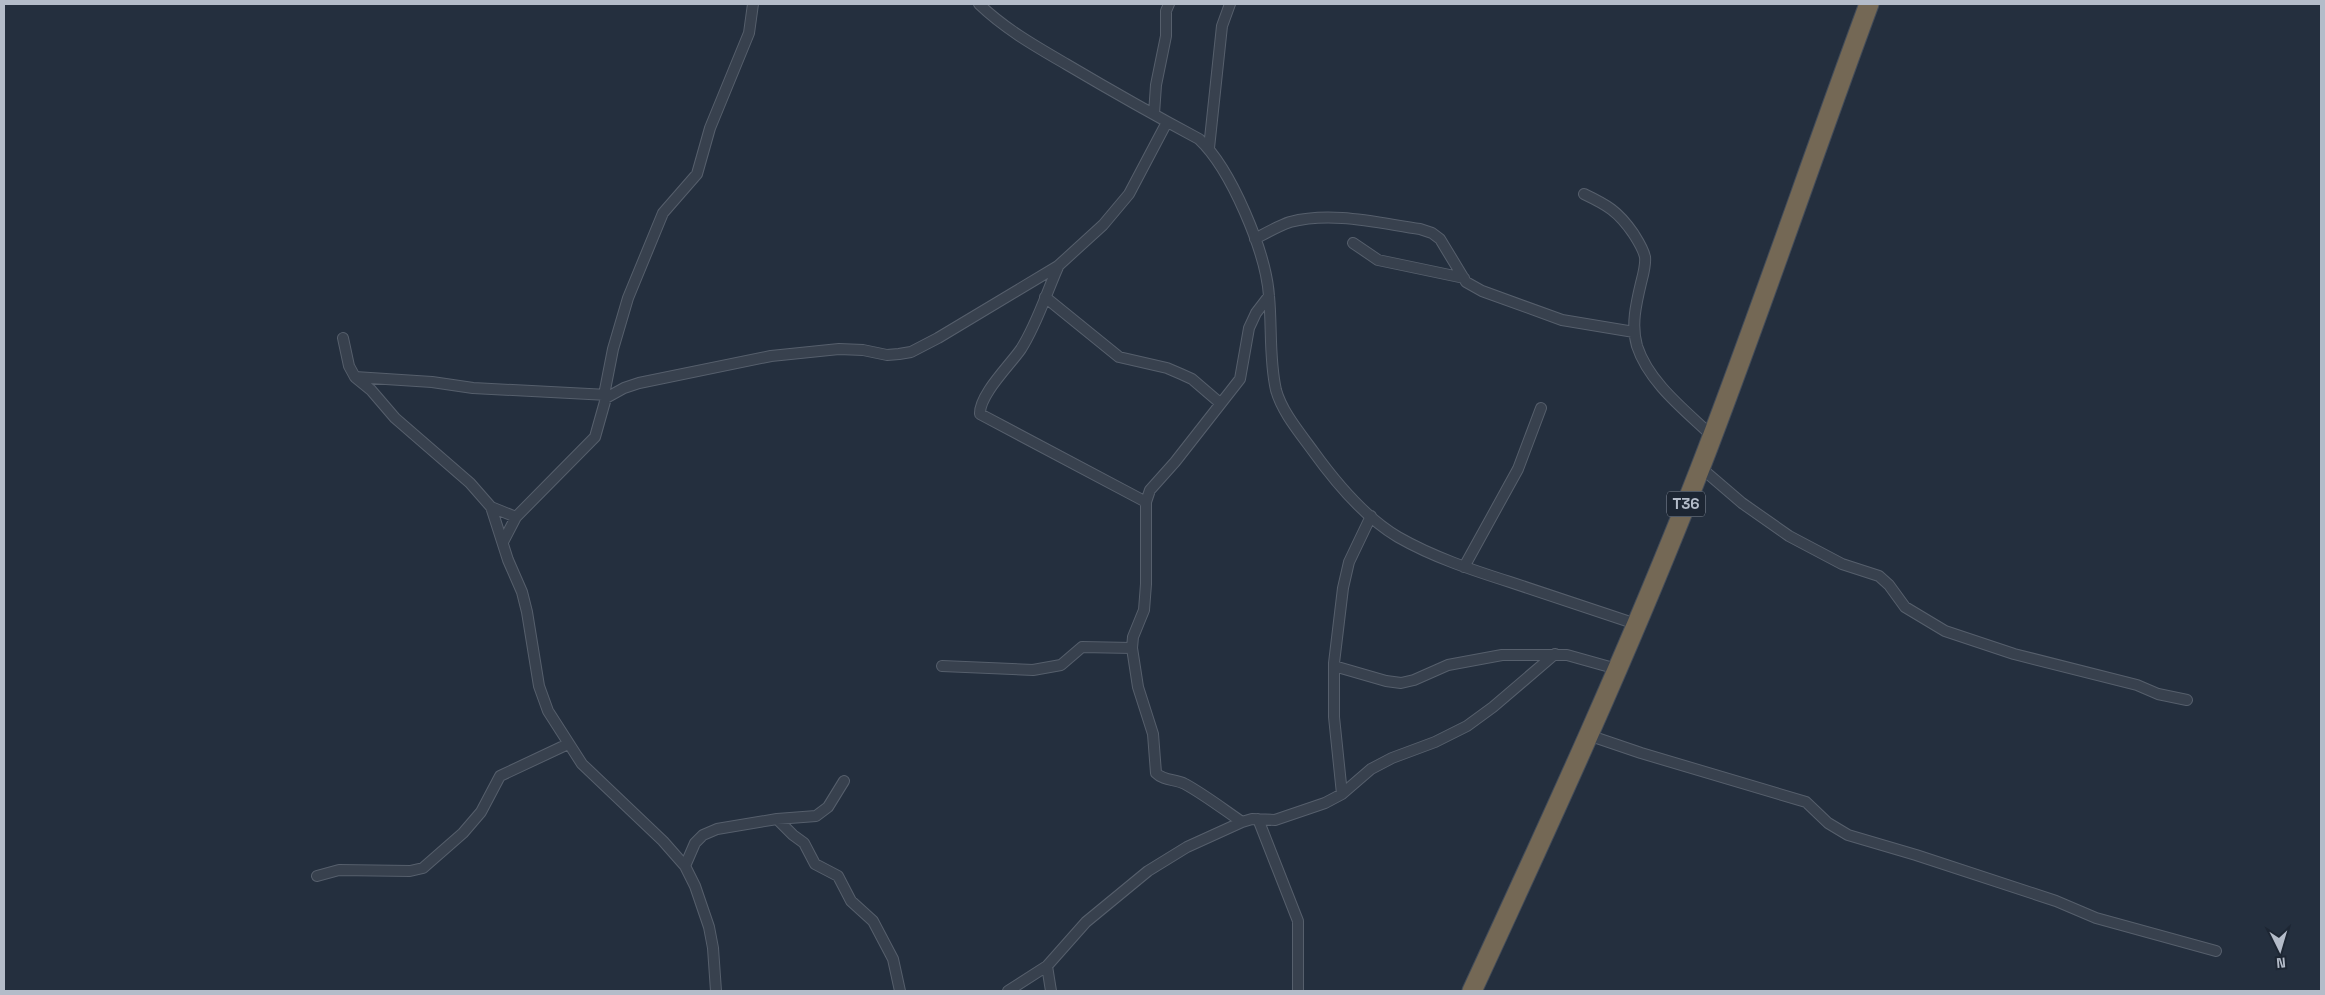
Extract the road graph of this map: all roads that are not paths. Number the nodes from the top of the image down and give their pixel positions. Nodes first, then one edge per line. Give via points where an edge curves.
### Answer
1 (753, 4) edge
2 (979, 4) edge
3 (1168, 4) edge
4 (1230, 4) edge
5 (1869, 4) edge
6 (1154, 114) junction
7 (1167, 122) junction
8 (1209, 148) junction
9 (1584, 194) dead end
10 (1255, 239) junction
11 (1353, 243) dead end
12 (1058, 266) junction
13 (1464, 278) junction
14 (1269, 296) junction
15 (1045, 297) junction
16 (1634, 332) junction
17 (343, 338) dead end
18 (355, 377) junction
19 (606, 395) junction
20 (1220, 403) junction
21 (1541, 408) dead end
22 (1712, 436) junction
23 (1700, 467) junction
24 (1146, 502) junction
25 (491, 507) junction
26 (1371, 516) junction
27 (516, 517) junction
28 (503, 542) junction
29 (1464, 567) junction
30 (1636, 624) junction
31 (1132, 648) junction
32 (1555, 654) junction
33 (942, 666) dead end
34 (1334, 666) junction
35 (1617, 669) junction
36 (2187, 700) dead end
37 (1588, 735) junction
38 (568, 744) junction
39 (844, 781) dead end
40 (1342, 794) junction
41 (776, 819) junction
42 (1258, 820) junction
43 (1242, 822) junction
44 (685, 866) junction
45 (316, 876) dead end
46 (2216, 951) dead end
47 (1047, 966) junction
48 (716, 991) edge
49 (900, 991) edge
50 (1008, 991) edge
51 (1050, 991) edge
52 (1298, 991) edge
53 (1472, 991) edge

1 - 19 street via 749,33 710,128 698,174 663,213 631,291 613,349
2 - 6 street via 1027,42
3 - 6 street
4 - 8 street via 1222,26
5 - 22 highway, T36
6 - 7 street
7 - 8 street
7 - 12 street via 1117,211
8 - 10 street via 1241,204
9 - 16 street via 1610,206 1620,215 1641,246 1645,262 1636,303
10 - 13 street via 1288,222 1308,218 1334,217 1420,229 1440,239
10 - 14 street via 1267,274
11 - 13 street via 1378,260
12 - 15 street
12 - 19 street via 911,352 886,355 839,349 771,356 640,383
13 - 16 street via 1482,291 1562,320
14 - 20 street via 1249,328 1240,379
14 - 26 street via 1276,391 1292,422 1324,466
15 - 20 street via 1119,357 1167,368 1192,379
15 - 24 street via 1027,339 988,394 980,414
16 - 22 street via 1649,369 1676,402
17 - 18 street
18 - 19 street via 473,388
18 - 25 street via 395,418 470,483
19 - 27 street via 595,437
20 - 24 street via 1150,490
21 - 29 street via 1518,470
22 - 23 highway, T36
23 - 30 highway, T36
23 - 36 street via 1788,536 1842,564 1879,576 1904,607 1945,631 2014,654
24 - 31 street via 1144,610
25 - 27 street
25 - 28 street
26 - 29 street via 1397,537
26 - 34 street via 1350,562
27 - 28 street
28 - 38 street via 528,612 539,686 548,711
29 - 30 street
30 - 35 highway, T36
31 - 33 street via 1082,647 1061,665 1048,669
31 - 43 street via 1134,673 1153,734 1156,773 1164,779 1179,781
32 - 34 street via 1502,655 1457,663 1401,683
32 - 35 street
32 - 40 street via 1467,726 1371,769
34 - 40 street via 1334,717
35 - 37 highway, T36
37 - 46 street via 1806,802 1848,835 1916,854 2056,901 2096,918
37 - 53 highway, T36
38 - 44 street via 582,764
38 - 45 street via 500,776 481,812 463,833 422,868 339,870
39 - 41 street via 828,807 816,816
40 - 42 street via 1281,819
41 - 44 street via 717,829 703,835
41 - 49 street via 804,843 815,864 835,874 851,901 873,921 893,960
42 - 43 street
42 - 52 street via 1298,921
43 - 47 street via 1187,847 1148,871 1086,922
44 - 48 street via 709,926
47 - 50 street
47 - 51 street

